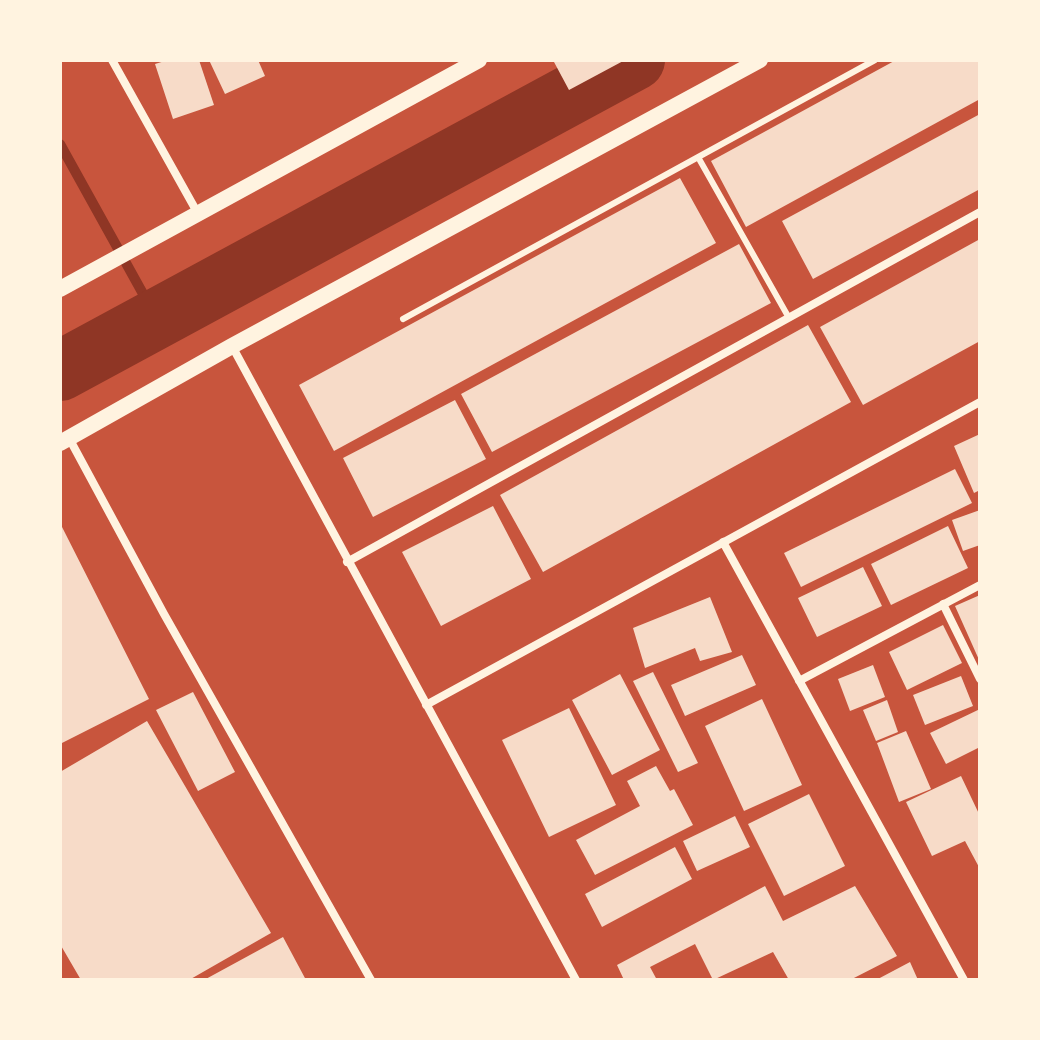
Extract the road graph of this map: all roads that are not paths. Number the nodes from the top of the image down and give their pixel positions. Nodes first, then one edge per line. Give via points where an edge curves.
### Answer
1 (112, 60) edge
2 (479, 60) edge
3 (760, 60) edge
4 (875, 60) edge
5 (698, 157) junction
6 (197, 212) junction
7 (980, 212) edge
8 (60, 289) edge
9 (789, 318) junction
10 (403, 319) dead end
11 (232, 346) junction
12 (980, 402) edge
13 (64, 441) edge
14 (723, 542) junction
15 (347, 562) junction
16 (980, 585) edge
17 (943, 604) junction
18 (980, 679) edge
19 (799, 681) junction
20 (426, 705) junction
21 (371, 980) edge
22 (576, 980) edge
23 (964, 980) edge

1 - 6 street
2 - 6 main road
3 - 11 main road
4 - 5 lane
5 - 9 lane
5 - 10 lane
6 - 8 main road
7 - 9 street
9 - 15 street
11 - 13 main road
11 - 15 street
12 - 14 street
13 - 21 street
14 - 19 street
14 - 20 street
15 - 20 street
16 - 17 street
17 - 18 street
17 - 19 street
19 - 23 street
20 - 22 street

